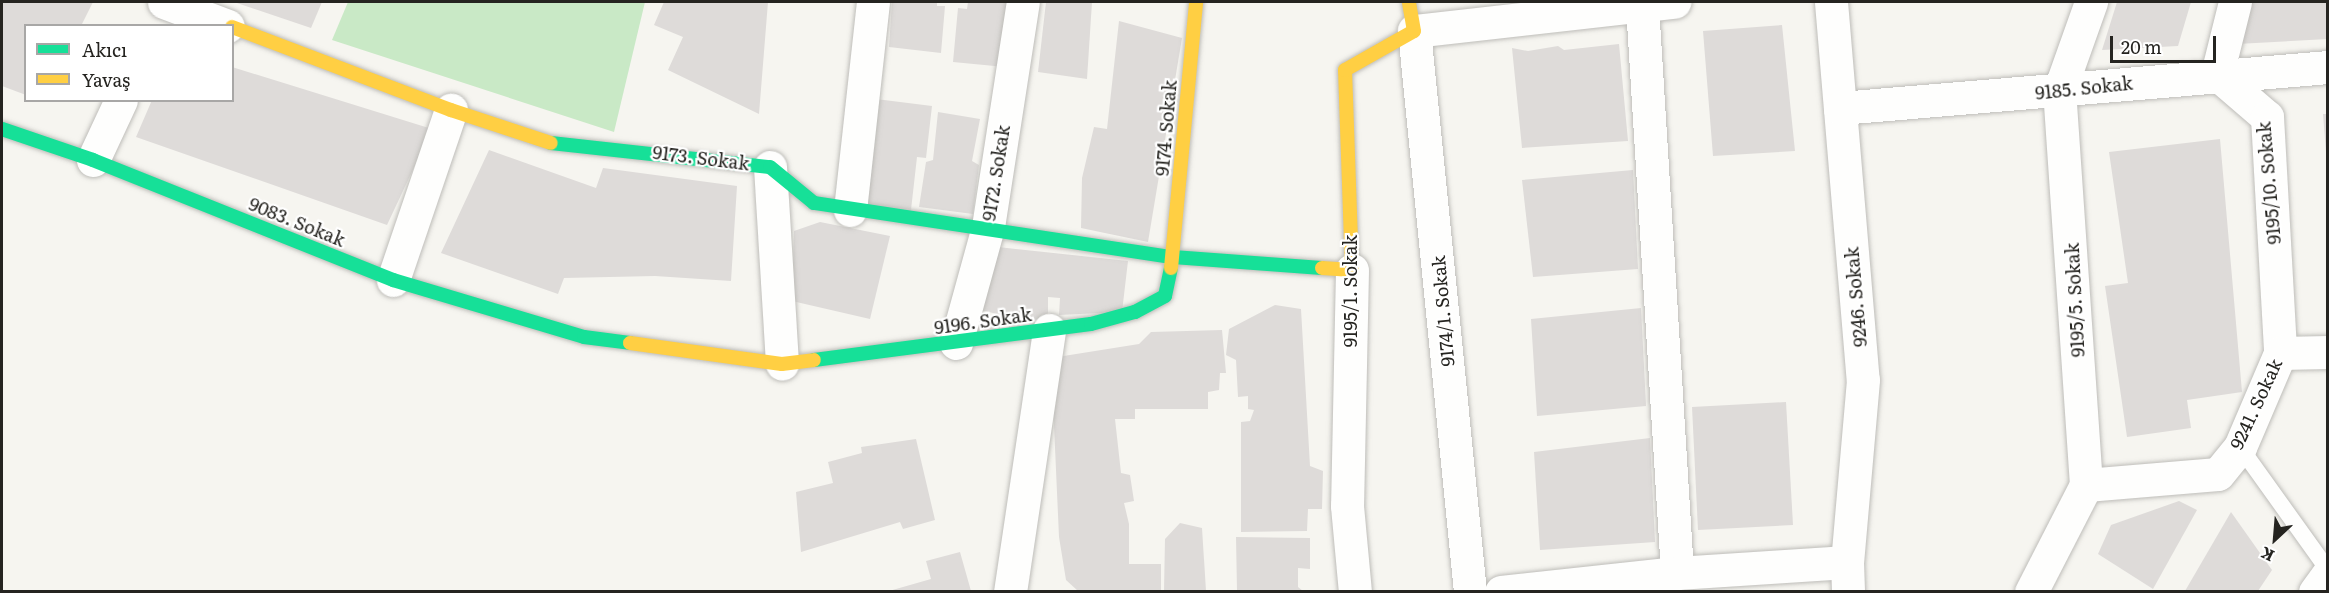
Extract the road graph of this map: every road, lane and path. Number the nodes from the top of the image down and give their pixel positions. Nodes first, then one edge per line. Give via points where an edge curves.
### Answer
1 (165, 2) edge
2 (873, 2) edge
3 (1023, 2) edge
4 (1196, 2) edge
5 (1831, 2) edge
6 (2091, 2) edge
7 (2235, 2) edge
8 (1658, 3) edge
9 (1411, 16) edge
10 (156, 24) edge
11 (223, 24) edge
12 (234, 28) edge
13 (2328, 67) edge
14 (2217, 74) junction
15 (2059, 92) junction
16 (120, 102) edge
17 (1840, 108) junction
18 (451, 110) junction
19 (2, 129) edge
20 (93, 160) junction
21 (770, 167) junction
22 (850, 210) junction
23 (988, 227) junction
24 (1173, 257) junction
25 (1352, 270) junction
26 (393, 279) junction
27 (1049, 330) junction
28 (584, 337) joint
29 (956, 343) junction
30 (2280, 352) junction
31 (2328, 352) edge
32 (782, 364) junction
33 (2240, 447) junction
34 (2086, 485) junction
35 (2328, 570) edge
36 (1677, 573) junction
37 (2328, 574) edge
38 (1848, 577) edge
39 (1010, 591) edge
40 (1355, 591) edge
41 (1470, 591) edge
42 (1501, 591) edge
43 (2031, 591) edge
44 (2315, 591) edge

1 - 10 street
1 - 11 street
2 - 22 street
3 - 23 street, 9172. Sokak
4 - 24 street, 9174. Sokak
5 - 17 street, 9246. Sokak
6 - 15 street, 9195/5. Sokak
7 - 14 street
8 - 9 street
8 - 36 street
9 - 25 street, 9195/1. Sokak via 1346,70
9 - 41 street, 9174/1. Sokak
12 - 18 street, 9173. Sokak
13 - 14 street, 9185. Sokak
14 - 15 street, 9185. Sokak
14 - 30 street, 9195/10. Sokak via 2267,117
15 - 17 street, 9185. Sokak
15 - 34 street, 9195/5. Sokak
16 - 20 street
17 - 38 street, 9246. Sokak via 1863,380
18 - 21 street, 9173. Sokak via 559,145 611,147
18 - 26 street
19 - 20 street, 9083. Sokak
20 - 26 street, 9083. Sokak
21 - 22 street, 9173. Sokak via 814,203
21 - 32 street
22 - 23 street, 9173. Sokak
23 - 24 street, 9173. Sokak
23 - 29 street, 9172. Sokak
24 - 25 street
24 - 27 street, 9196. Sokak via 1165,296 1135,312
25 - 40 street, 9195/1. Sokak via 1347,506
26 - 28 street, 9083. Sokak
27 - 29 street, 9196. Sokak
27 - 39 street
28 - 32 street, 9196. Sokak
29 - 32 street, 9196. Sokak
30 - 31 street, 9241. Sokak
30 - 33 street, 9241. Sokak
33 - 34 street, 9241. Sokak via 2218,474
33 - 35 lane
34 - 43 street
36 - 38 street
36 - 42 street
37 - 44 street

